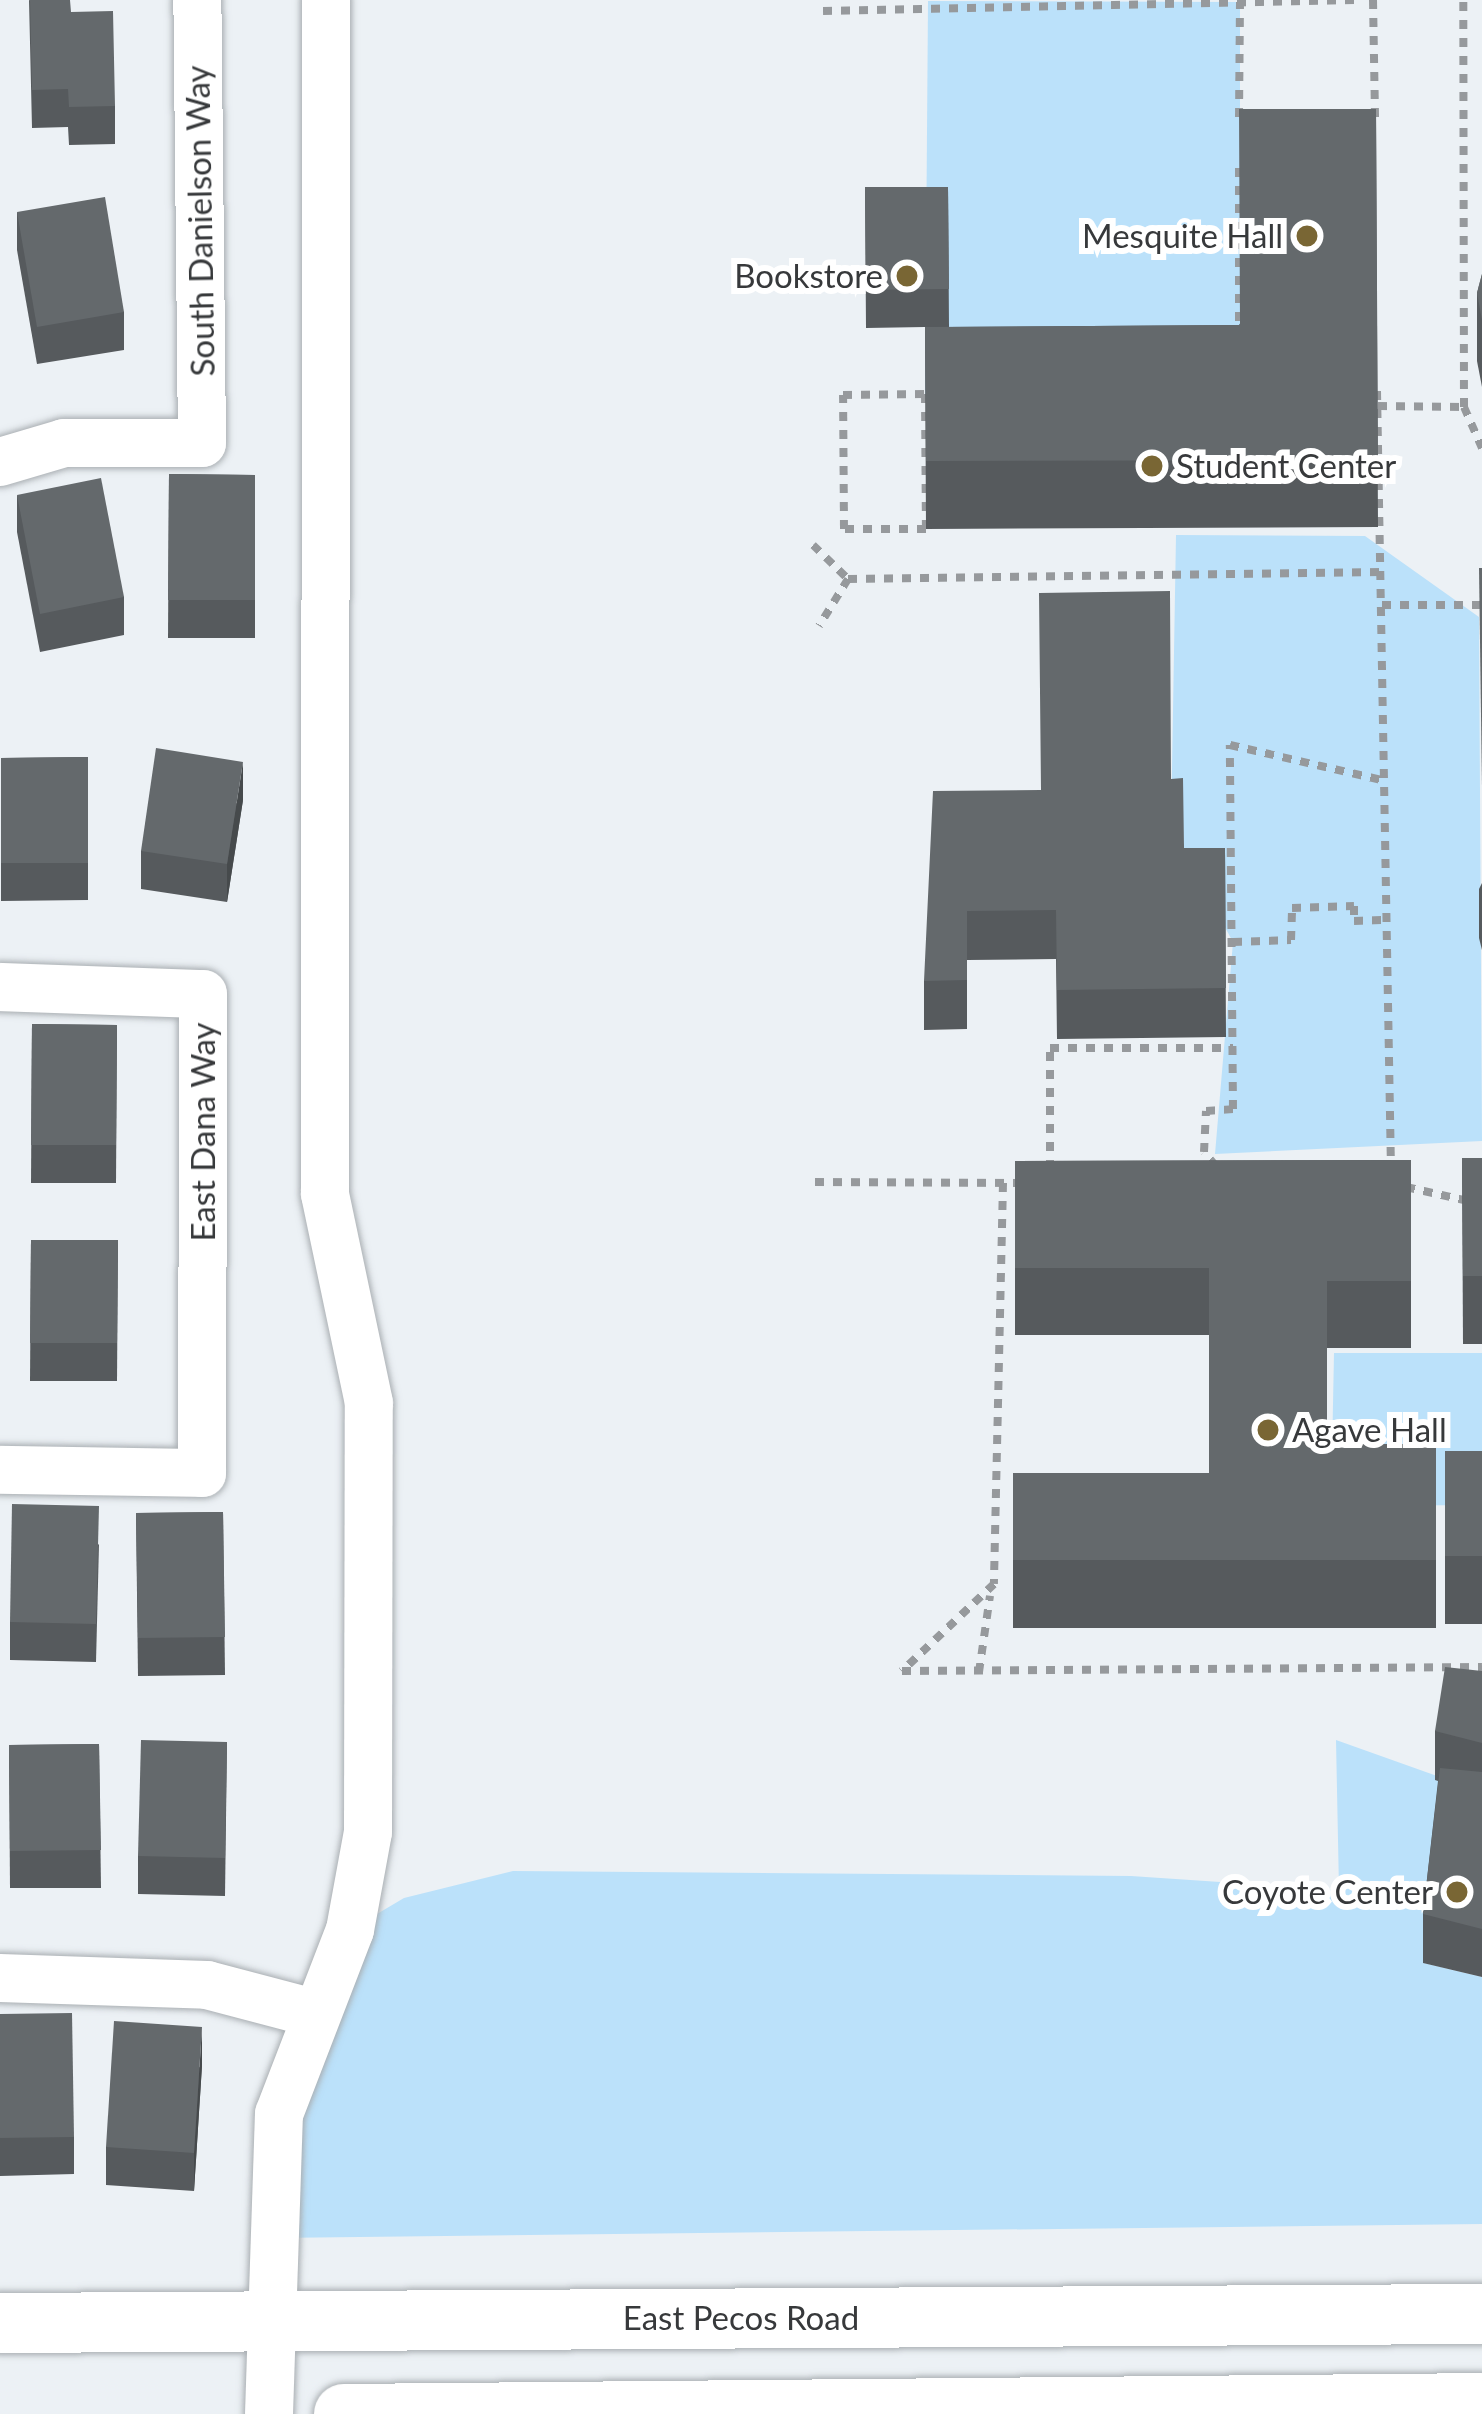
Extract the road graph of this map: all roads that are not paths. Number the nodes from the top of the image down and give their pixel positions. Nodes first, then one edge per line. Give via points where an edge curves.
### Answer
1 (197, 0) edge
2 (326, 0) edge
3 (0, 462) edge
4 (0, 987) edge
5 (0, 1470) edge
6 (0, 1978) edge
7 (309, 2012) junction
8 (1482, 2314) edge
9 (270, 2318) junction
10 (0, 2323) edge
11 (1482, 2403) edge
12 (269, 2414) edge
13 (344, 2414) edge

1 - 3 street, South Danielson Way via 202,443 64,443
2 - 7 street via 325,1194 369,1403 368,1832 350,1930
4 - 5 street, East Dana Way via 203,994 202,1473
6 - 7 street via 207,1985
7 - 9 street via 279,2114
8 - 9 main road, East Pecos Road
9 - 10 main road, East Pecos Road
9 - 12 street
11 - 13 main road

